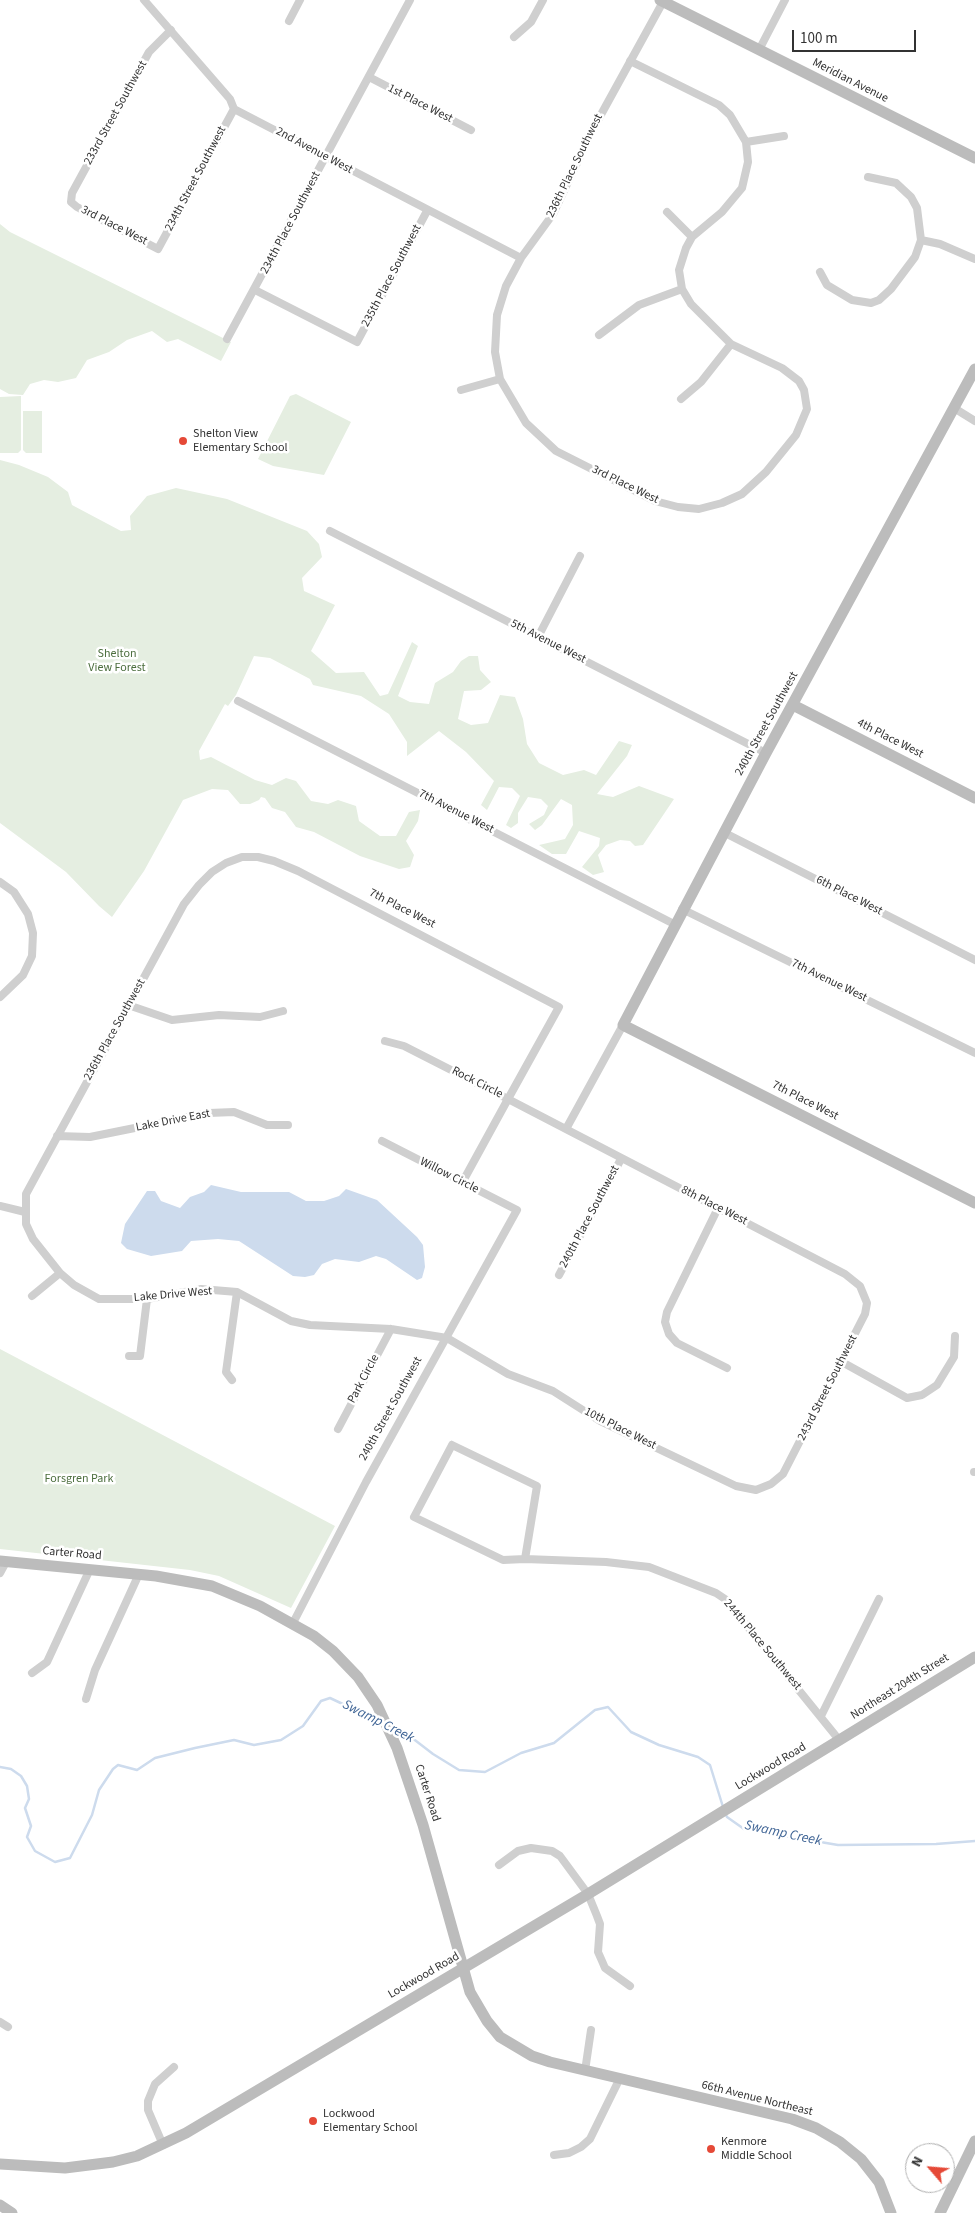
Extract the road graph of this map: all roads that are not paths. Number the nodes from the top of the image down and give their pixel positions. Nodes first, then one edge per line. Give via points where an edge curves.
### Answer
1 (144, 0) edge
2 (300, 0) edge
3 (410, 0) edge
4 (542, 0) edge
5 (662, 0) edge
6 (785, 0) edge
7 (290, 21) dead end
8 (171, 30) junction
9 (514, 37) dead end
10 (759, 50) junction
11 (630, 61) junction
12 (369, 77) junction
13 (234, 109) junction
14 (471, 130) dead end
15 (784, 136) dead end
16 (746, 142) junction
17 (326, 158) junction
18 (975, 158) edge
19 (868, 177) dead end
20 (71, 202) joint
21 (427, 210) junction
22 (667, 212) dead end
23 (692, 237) junction
24 (921, 240) junction
25 (158, 249) joint
26 (521, 258) junction
27 (975, 259) edge
28 (820, 272) dead end
29 (682, 289) junction
30 (255, 290) junction
31 (599, 335) dead end
32 (227, 339) dead end
33 (731, 344) junction
34 (975, 369) edge
35 (500, 379) junction
36 (461, 390) dead end
37 (682, 399) dead end
38 (954, 408) junction
39 (975, 421) edge
40 (541, 439) joint
41 (330, 530) dead end
42 (580, 556) dead end
43 (538, 637) junction
44 (238, 701) dead end
45 (793, 705) junction
46 (766, 753) junction
47 (975, 798) edge
48 (723, 832) junction
49 (226, 862) joint
50 (0, 882) edge
51 (682, 909) junction
52 (674, 924) junction
53 (975, 960) edge
54 (0, 997) edge
55 (128, 1005) junction
56 (283, 1011) dead end
57 (623, 1024) junction
58 (385, 1041) dead end
59 (975, 1054) edge
60 (508, 1099) junction
61 (288, 1125) dead end
62 (566, 1129) junction
63 (57, 1136) junction
64 (382, 1141) dead end
65 (621, 1159) junction
66 (462, 1183) junction
67 (975, 1202) edge
68 (0, 1206) edge
69 (718, 1208) junction
70 (517, 1210) joint
71 (25, 1212) junction
72 (60, 1274) junction
73 (559, 1274) dead end
74 (860, 1286) joint
75 (237, 1292) junction
76 (32, 1296) dead end
77 (147, 1299) junction
78 (391, 1329) junction
79 (955, 1336) dead end
80 (447, 1338) junction
81 (129, 1356) dead end
82 (842, 1362) junction
83 (727, 1368) dead end
84 (232, 1380) dead end
85 (338, 1429) dead end
86 (771, 1484) joint
87 (525, 1559) junction
88 (3, 1561) edge
89 (90, 1569) junction
90 (0, 1573) edge
91 (139, 1574) junction
92 (879, 1599) dead end
93 (293, 1623) junction
94 (975, 1657) edge
95 (32, 1673) dead end
96 (86, 1699) dead end
97 (821, 1716) junction
98 (840, 1741) junction
99 (498, 1865) dead end
100 (588, 1894) junction
101 (462, 1970) junction
102 (630, 1986) dead end
103 (0, 2022) edge
104 (8, 2026) dead end
105 (591, 2030) dead end
106 (174, 2068) dead end
107 (585, 2071) junction
108 (619, 2080) junction
109 (636, 2083) joint
110 (975, 2141) edge
111 (163, 2145) junction
112 (554, 2156) dead end
113 (0, 2164) edge
114 (0, 2206) edge
115 (12, 2213) edge
116 (891, 2213) edge
117 (940, 2213) edge

1 - 8 street, 2nd Avenue West
2 - 7 street
3 - 12 street, 234th Place Southwest
4 - 9 street via 530,22
5 - 10 street, Meridian Avenue
5 - 11 street, 236th Place Southwest
6 - 10 street
8 - 13 street, 2nd Avenue West via 230,99
8 - 20 street, 233rd Street Southwest via 149,52 72,193
10 - 18 street, Meridian Avenue
11 - 16 street via 718,105 730,115
11 - 26 street, 236th Place Southwest via 553,214
12 - 14 street, 1st Place West
12 - 17 street, 234th Place Southwest
13 - 17 street, 2nd Avenue West
13 - 25 street, 234th Street Southwest
15 - 16 street
16 - 23 street via 748,162 742,188 722,212
17 - 21 street, 2nd Avenue West
17 - 30 street, 234th Place Southwest
19 - 24 street via 896,183 911,197 917,208
20 - 25 street, 3rd Place West
21 - 26 street, 2nd Avenue West
21 - 30 street, 235th Place Southwest via 357,342
22 - 23 street
23 - 29 street via 679,270
24 - 27 street via 940,244
24 - 28 street via 904,274 885,295 871,303 852,300 827,285
26 - 35 street, 236th Place Southwest via 506,286 497,315 495,352
29 - 31 street via 639,305
29 - 33 street via 691,304
30 - 32 street, 234th Place Southwest
33 - 37 street via 701,382
33 - 40 street, 3rd Place West via 790,373 804,390 807,409 796,435 766,472 742,494 699,509 655,501 556,451
34 - 38 street, 240th Street Southwest
35 - 36 street
35 - 40 street, 236th Place Southwest via 526,424
38 - 39 street
38 - 45 street, 240th Street Southwest
41 - 43 street, 5th Avenue West
42 - 43 street
43 - 46 street, 5th Avenue West
44 - 52 street, 7th Avenue West
45 - 46 street, 240th Street Southwest
45 - 47 street, 4th Place West
46 - 48 street, 240th Street Southwest
48 - 51 street, 240th Street Southwest
48 - 53 street, 6th Place West
49 - 55 street, 236th Place Southwest via 198,885 184,904
49 - 60 street, 7th Place West via 258,857 298,871 559,1007
50 - 54 street via 14,892 28,914 33,933 32,956 23,975
51 - 52 street, 240th Street Southwest
51 - 59 street, 7th Avenue West
52 - 57 street, 240th Street Southwest
55 - 56 street via 172,1020 219,1015 260,1017
55 - 63 street, 236th Place Southwest
57 - 62 street, 240th Street Southwest
57 - 67 street, 7th Place West
58 - 60 street, Rock Circle via 404,1046
60 - 62 street, Rock Circle
60 - 66 street
61 - 63 street, Lake Drive East via 267,1125 234,1112 210,1113 90,1137
62 - 65 street, 8th Place West
63 - 71 street, 236th Place Southwest via 26,1194
64 - 66 street, Willow Circle
65 - 69 street, 8th Place West
65 - 73 street, 240th Place Southwest
66 - 70 street, Willow Circle
68 - 71 street
69 - 74 street, 8th Place West via 845,1274
69 - 83 street via 664,1322 677,1343
70 - 80 street, 240th Street Southwest
71 - 72 street, Lake Drive West via 33,1239
72 - 76 street
72 - 77 street, Lake Drive West via 99,1299
74 - 82 street, 243rd Street Southwest via 867,1303 865,1314
75 - 77 street, Lake Drive West via 201,1289
75 - 78 street, Lake Drive West via 291,1321 310,1326
75 - 84 street via 226,1372
77 - 81 street via 140,1356
78 - 80 street, Lake Drive West
78 - 85 street, Park Circle
79 - 82 street via 954,1357 937,1385 922,1395 907,1398
80 - 86 street, 10th Place West via 508,1374 553,1391 600,1421 736,1486 756,1490
80 - 93 street, 240th Street Southwest via 366,1482
82 - 86 street, 243rd Street Southwest via 791,1461
87 - 87 street, 244th Place Southwest via 504,1560 414,1517 452,1445 537,1486
87 - 97 street, 244th Place Southwest via 649,1567 703,1586 725,1599
88 - 89 street, Carter Road
88 - 90 street
89 - 91 street, Carter Road
89 - 95 street via 47,1662
91 - 93 street, Carter Road via 212,1586
91 - 96 street via 95,1670
92 - 97 street
93 - 101 street, Carter Road via 333,1651 358,1677 377,1705 397,1748 423,1826
94 - 98 street, Northeast 204th Street
97 - 98 street, 244th Place Southwest
98 - 100 street, Lockwood Road
99 - 100 street via 518,1851 531,1848 552,1851 560,1856
100 - 101 street, Lockwood Road
100 - 102 street via 600,1924 598,1952 605,1968
101 - 107 street, Carter Road via 470,1992 500,2037 532,2056
101 - 111 street, Lockwood Road
103 - 104 street
105 - 107 street
106 - 111 street via 155,2084 148,2101 148,2110
107 - 108 street, Carter Road
108 - 109 street, Carter Road
108 - 112 street via 590,2139 569,2153
109 - 116 street, 66th Avenue Northeast via 792,2119 816,2128 861,2159 879,2182
110 - 117 street
111 - 113 street, Lockwood Road via 137,2156 89,2166 64,2168
114 - 115 street

